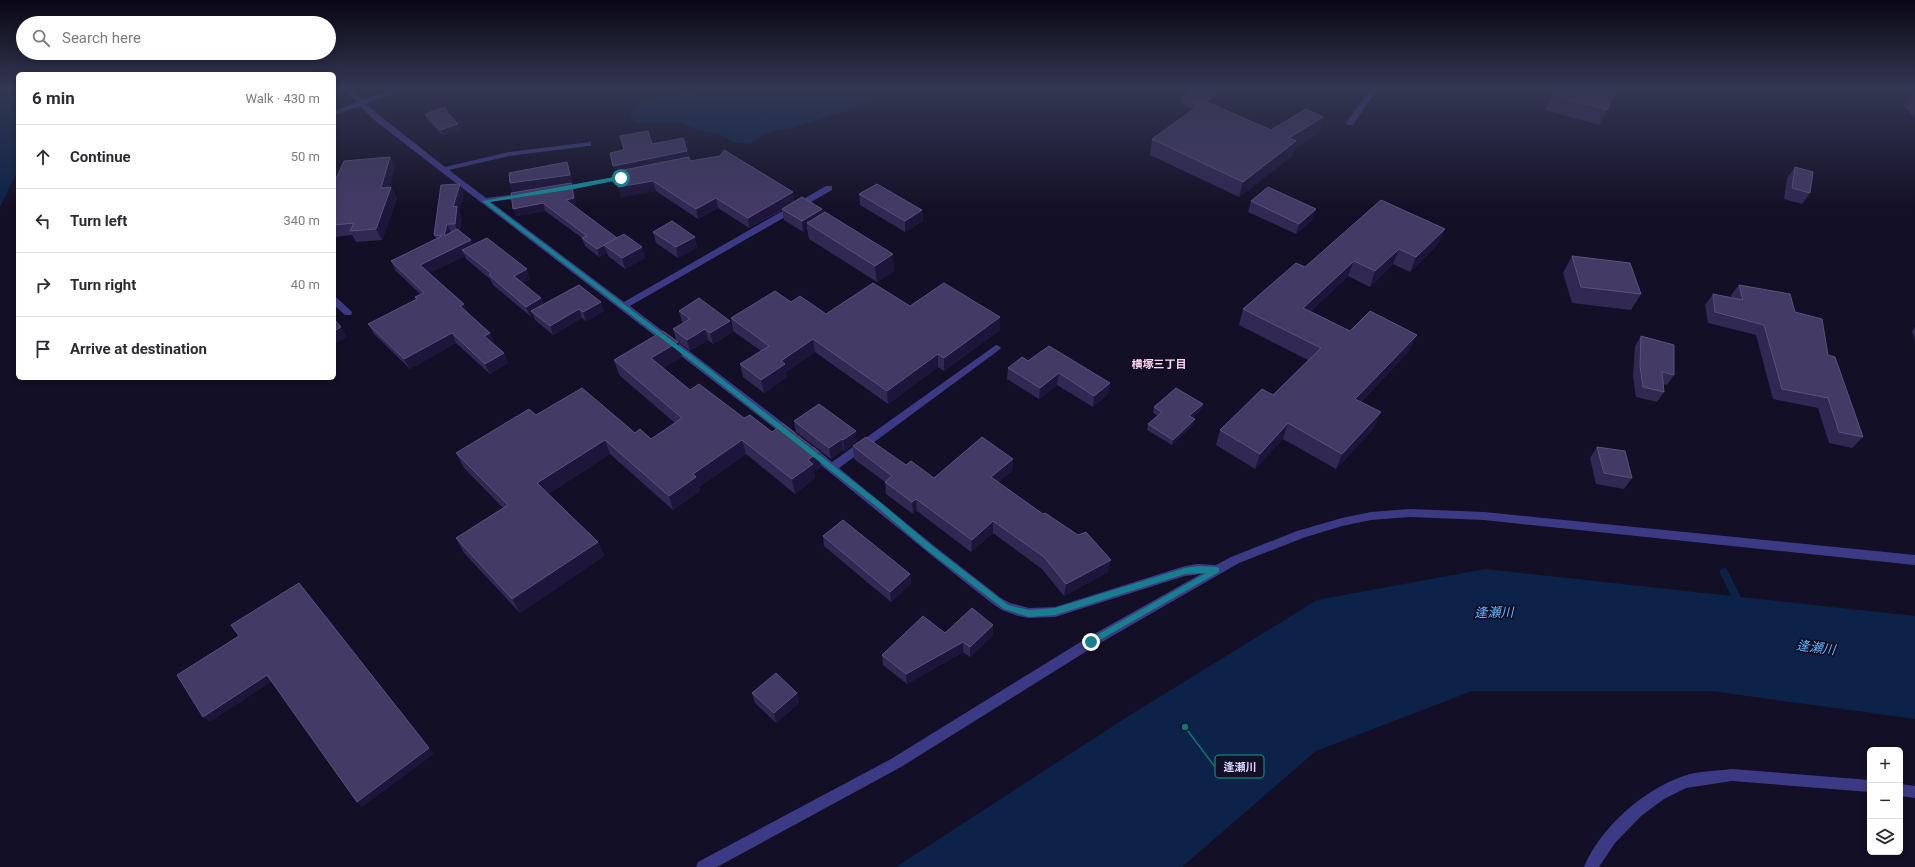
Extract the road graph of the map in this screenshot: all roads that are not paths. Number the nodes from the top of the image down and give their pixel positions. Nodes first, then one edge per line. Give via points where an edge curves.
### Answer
1 (391, 128) edge
2 (588, 144) dead end
3 (444, 169) junction
4 (637, 174) edge
5 (829, 188) dead end
6 (551, 191) edge
7 (535, 193) edge
8 (485, 201) junction
9 (336, 302) edge
10 (624, 306) junction
11 (348, 313) dead end
12 (996, 348) dead end
13 (831, 468) junction
14 (1915, 560) edge
15 (1217, 570) junction
16 (1867, 786) edge
17 (1903, 790) edge
18 (1915, 792) edge
19 (703, 867) edge
20 (1591, 867) edge

1 - 3 street
2 - 3 street via 509,154
3 - 8 street
4 - 6 street
5 - 10 street
7 - 8 street
8 - 10 street
9 - 11 street
10 - 13 street
12 - 13 street
13 - 15 street via 997,601 1018,611 1055,612 1185,571
14 - 15 street via 1484,516 1410,513 1371,516 1301,534 1251,552
15 - 19 street via 1091,642 896,763
16 - 20 street via 1732,775 1685,782 1659,794 1636,811 1610,838
17 - 18 street

